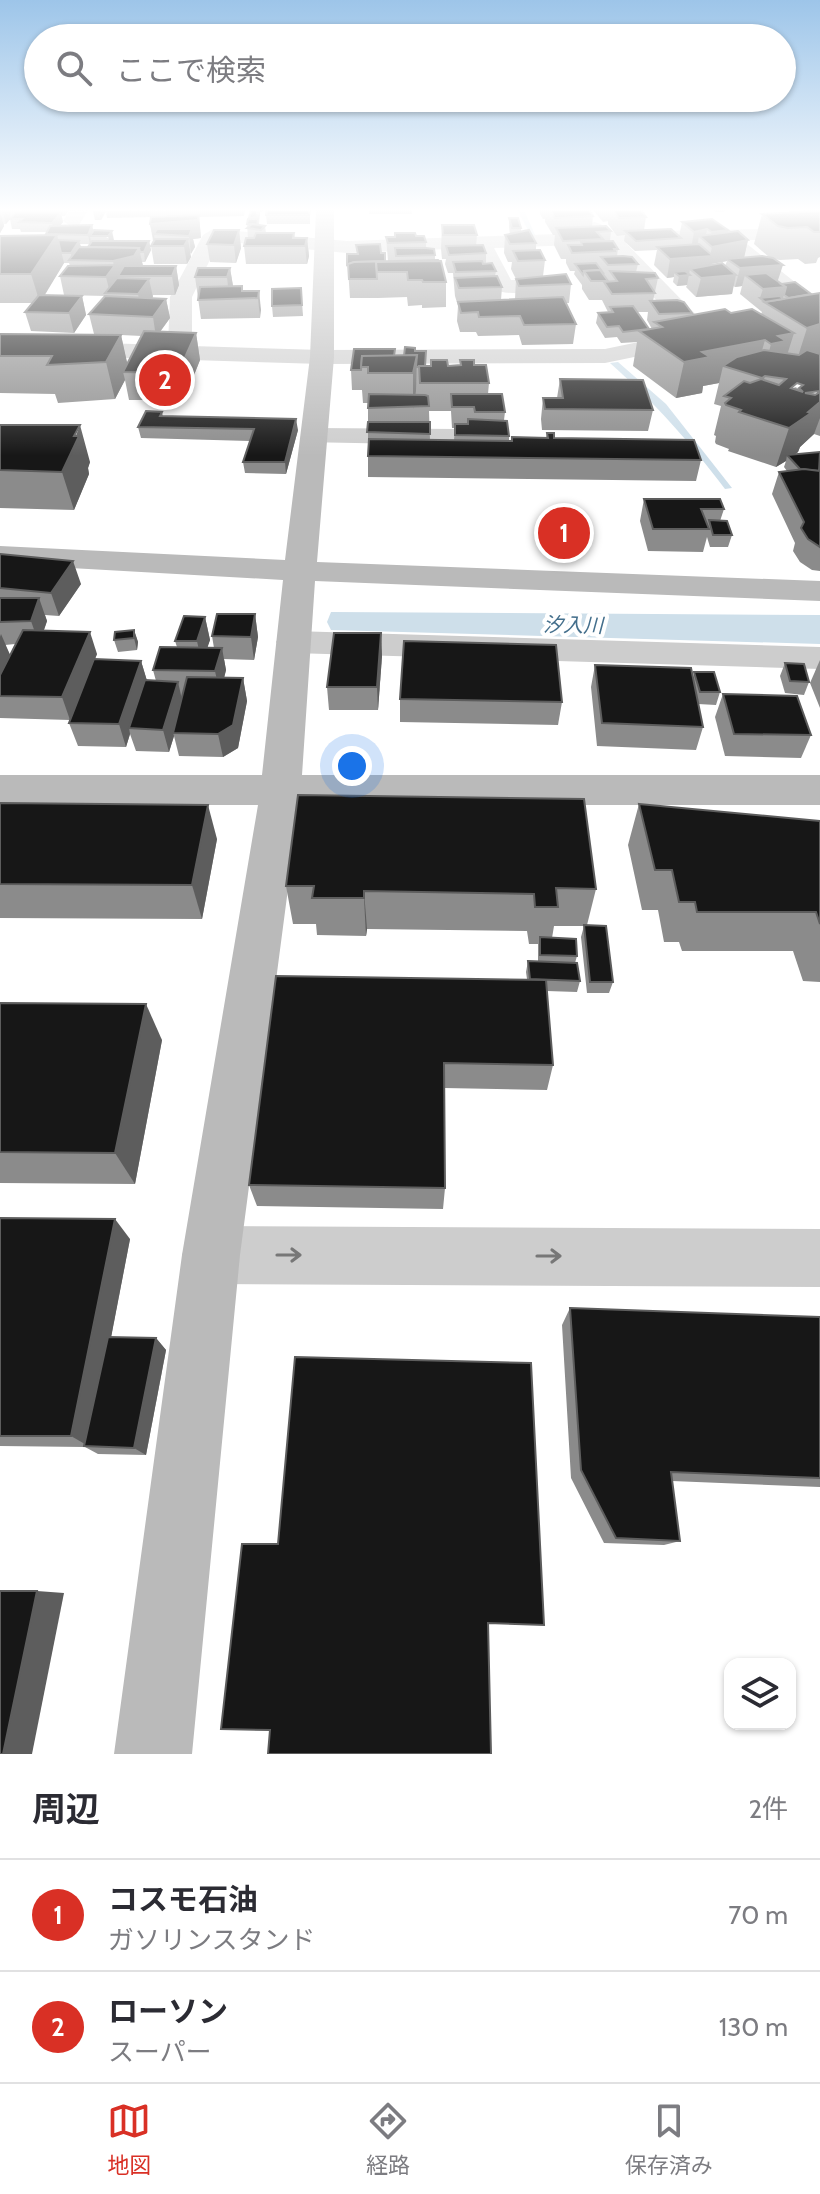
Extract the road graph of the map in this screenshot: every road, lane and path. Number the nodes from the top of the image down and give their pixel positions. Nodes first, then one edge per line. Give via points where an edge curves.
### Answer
1 (184, 292) edge
2 (324, 292) edge
3 (662, 292) edge
4 (791, 292) edge
5 (790, 318) edge
6 (733, 330) edge
7 (704, 336) junction
8 (0, 347) edge
9 (180, 353) junction
10 (322, 357) junction
11 (314, 436) junction
12 (457, 437) edge
13 (0, 555) edge
14 (302, 571) junction
15 (820, 591) edge
16 (293, 642) junction
17 (820, 658) edge
18 (281, 789) junction
19 (0, 790) edge
20 (820, 790) edge
21 (211, 1255) junction
22 (820, 1258) edge
23 (153, 1754) edge

1 - 9 street
2 - 10 street
3 - 7 street
4 - 5 street via 819,312
6 - 7 street
7 - 10 street via 605,356
8 - 9 street
9 - 10 street
10 - 11 street
11 - 12 street
11 - 14 street
13 - 14 street
14 - 15 street
14 - 16 street
16 - 17 street
16 - 18 street
18 - 19 street
18 - 20 street
18 - 21 street
21 -> 22 street
21 - 23 street

